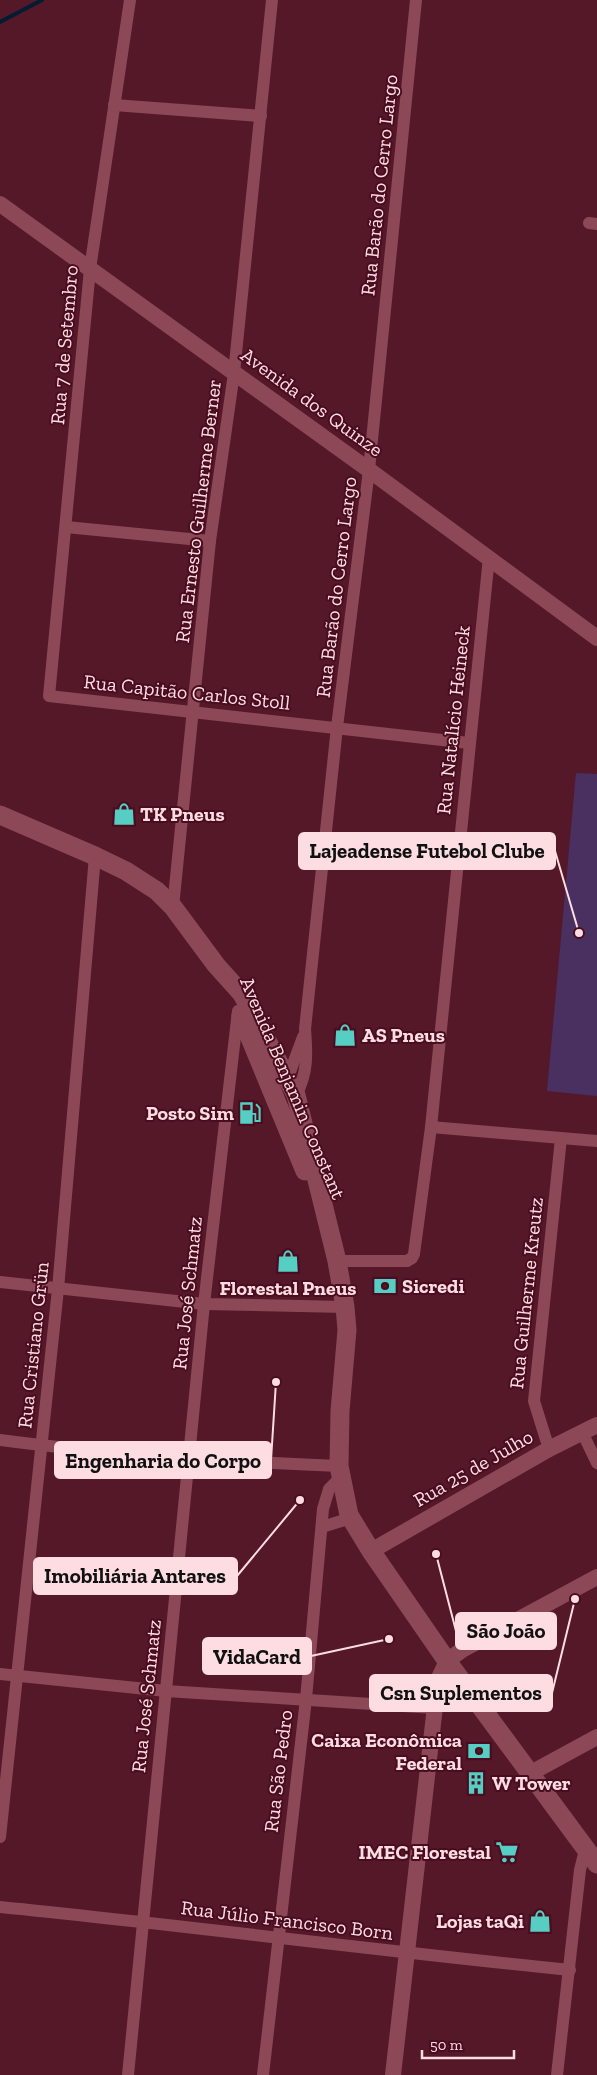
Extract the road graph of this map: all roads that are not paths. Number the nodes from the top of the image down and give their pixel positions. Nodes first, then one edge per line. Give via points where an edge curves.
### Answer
1 (130, 0) edge
2 (272, 0) edge
3 (416, 0) edge
4 (114, 105) junction
5 (261, 116) junction
6 (0, 204) edge
7 (90, 269) junction
8 (234, 373) junction
9 (369, 470) junction
10 (66, 527) junction
11 (210, 541) junction
12 (489, 557) junction
13 (597, 638) edge
14 (50, 696) joint
15 (194, 713) junction
16 (337, 727) junction
17 (469, 743) junction
18 (0, 815) edge
19 (96, 856) junction
20 (173, 907) junction
21 (240, 1001) junction
22 (283, 1093) junction
23 (431, 1126) junction
24 (561, 1138) junction
25 (597, 1142) edge
26 (337, 1261) junction
27 (0, 1282) edge
28 (58, 1288) junction
29 (204, 1304) junction
30 (346, 1307) junction
31 (597, 1425) edge
32 (582, 1432) junction
33 (0, 1440) edge
34 (41, 1446) junction
35 (549, 1449) junction
36 (190, 1459) junction
37 (597, 1463) edge
38 (340, 1472) junction
39 (351, 1518) junction
40 (322, 1527) junction
41 (371, 1551) junction
42 (597, 1578) edge
43 (447, 1661) junction
44 (0, 1674) edge
45 (18, 1676) junction
46 (166, 1691) junction
47 (306, 1699) junction
48 (434, 1708) junction
49 (597, 1737) edge
50 (530, 1774) junction
51 (0, 1837) edge
52 (585, 1850) junction
53 (597, 1864) edge
54 (0, 1908) edge
55 (142, 1922) junction
56 (278, 1936) junction
57 (406, 1954) junction
58 (570, 1970) junction
59 (128, 2075) edge
60 (263, 2075) edge
61 (394, 2075) edge
62 (557, 2075) edge

1 - 4 street, Rua 7 de Setembro
2 - 5 street, Rua Ernesto Guilherme Berner
3 - 9 street, Rua Barão do Cerro Largo
4 - 5 street
4 - 7 street, Rua 7 de Setembro
5 - 8 street, Rua Ernesto Guilherme Berner
6 - 7 street, Avenida dos Quinze
7 - 8 street, Avenida dos Quinze
7 - 10 street, Rua 7 de Setembro
8 - 9 street, Avenida dos Quinze
8 - 11 street, Rua Ernesto Guilherme Berner
9 - 12 street, Avenida dos Quinze
9 - 16 street, Rua Barão do Cerro Largo
10 - 11 street
10 - 14 street, Rua 7 de Setembro
11 - 15 street, Rua Ernesto Guilherme Berner
12 - 13 street, Avenida dos Quinze
12 - 17 street, Rua Natalício Heineck
14 - 15 street, Rua Capitão Carlos Stoll
15 - 16 street, Rua Capitão Carlos Stoll
15 - 20 street, Rua Ernesto Guilherme Berner
16 - 17 street, Rua Capitão Carlos Stoll
16 - 22 street, Rua Barão do Cerro Largo via 305,1029 305,1072 303,1081
17 - 23 street, Rua Natalício Heineck
18 - 19 main road, Avenida Benjamin Constant
19 - 20 main road, Avenida Benjamin Constant via 157,891
19 - 28 street, Rua Cristiano Grün
20 - 21 main road, Avenida Benjamin Constant
21 - 22 main road, Avenida Benjamin Constant
21 - 29 street, Rua José Schmatz
22 - 26 main road, Avenida Benjamin Constant
23 - 24 street
23 - 26 street, Rua Natalício Heineck via 412,1258 407,1261
24 - 25 street
24 - 35 street, Rua Guilherme Kreutz via 534,1401
26 - 30 main road, Avenida Benjamin Constant
27 - 28 street
28 - 29 street
28 - 34 street, Rua Cristiano Grün
29 - 30 street
29 - 36 street, Rua José Schmatz
30 - 38 main road, Avenida Benjamin Constant
31 - 32 street, Rua 25 de Julho
32 - 35 street, Rua 25 de Julho
32 - 37 street
33 - 34 street
34 - 36 street
34 - 45 street, Rua Cristiano Grün
35 - 41 street, Rua 25 de Julho
36 - 38 street
36 - 46 street, Rua José Schmatz
38 - 39 main road, Avenida Benjamin Constant
38 - 40 street, Rua São Pedro via 329,1489
39 - 40 street
39 - 41 main road, Avenida Benjamin Constant
40 - 47 street, Rua São Pedro
41 - 43 main road, Avenida Benjamin Constant
42 - 43 street
43 - 48 street via 438,1680
43 - 50 main road, Avenida Benjamin Constant
44 - 45 street
45 - 46 street
45 - 51 street, Rua Cristiano Grün
46 - 47 street
46 - 55 street, Rua José Schmatz
47 - 48 street
47 - 56 street, Rua São Pedro
48 - 57 street
49 - 50 street
50 - 52 main road, Avenida Benjamin Constant
52 - 53 main road, Avenida Benjamin Constant
52 - 58 street
54 - 55 street, Rua Júlio Francisco Born
55 - 56 street, Rua Júlio Francisco Born
55 - 59 street, Rua José Schmatz
56 - 57 street, Rua Júlio Francisco Born
56 - 60 street, Rua São Pedro
57 - 58 street, Rua Júlio Francisco Born
57 - 61 street
58 - 62 street

